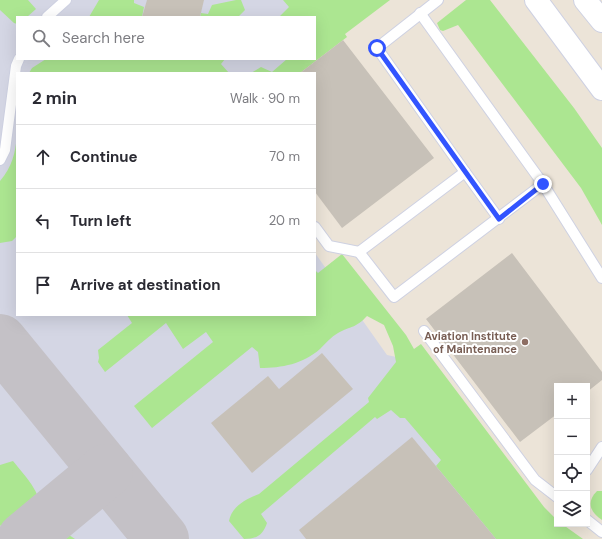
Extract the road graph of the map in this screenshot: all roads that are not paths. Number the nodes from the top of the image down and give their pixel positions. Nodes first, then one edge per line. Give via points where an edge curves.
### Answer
1 (66, 0) edge
2 (438, 0) edge
3 (536, 0) edge
4 (585, 0) edge
5 (420, 13) junction
6 (48, 16) edge
7 (602, 21) edge
8 (19, 60) edge
9 (598, 77) edge
10 (0, 160) edge
11 (465, 172) junction
12 (543, 184) junction
13 (499, 219) junction
14 (316, 228) edge
15 (359, 252) junction
16 (602, 278) edge
17 (424, 331) dead end
18 (602, 447) edge
19 (590, 465) edge
20 (554, 495) edge
21 (590, 522) edge
22 (602, 532) edge

1 - 6 lane
2 - 5 lane
3 - 9 main road
4 - 7 main road
5 - 11 lane via 377,48
5 - 12 lane
8 - 10 lane via 5,150
11 - 13 lane
11 - 15 lane
12 - 13 lane
12 - 16 lane
13 - 15 lane via 394,297
14 - 15 lane via 329,246
17 - 20 lane via 535,480
18 - 19 lane
21 - 22 lane

